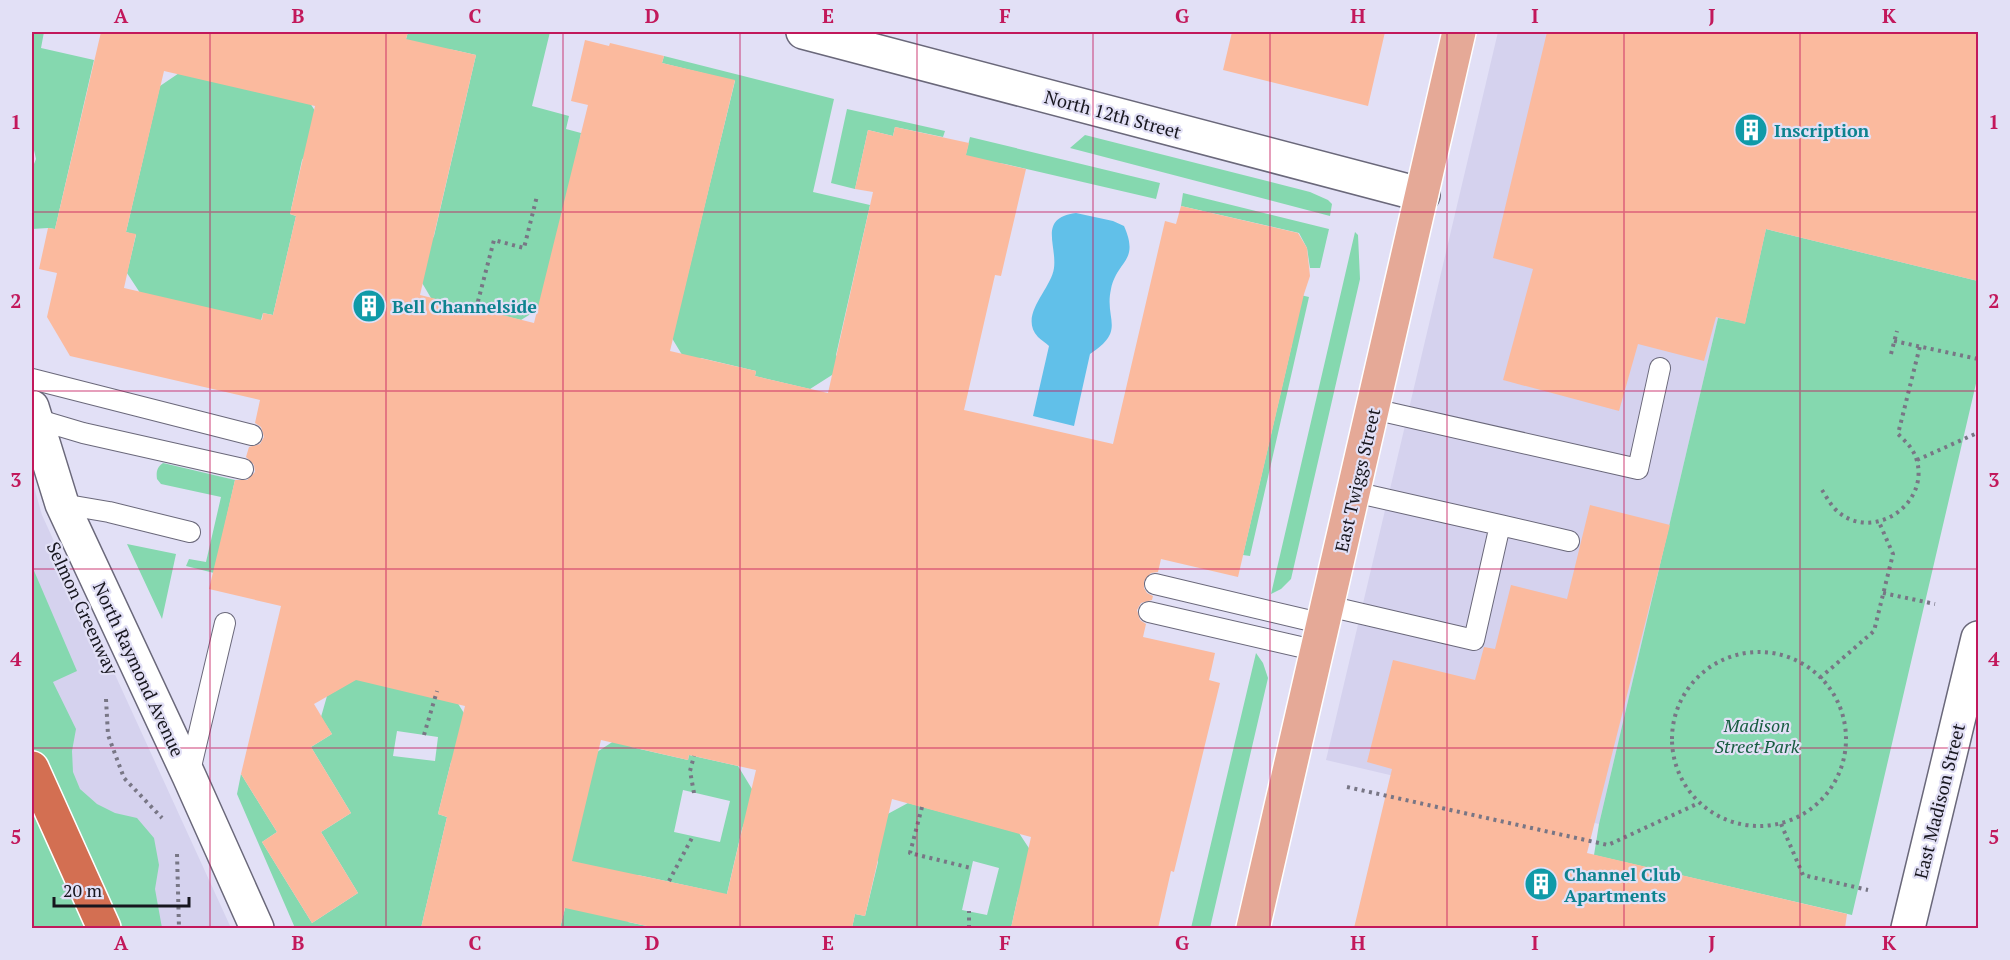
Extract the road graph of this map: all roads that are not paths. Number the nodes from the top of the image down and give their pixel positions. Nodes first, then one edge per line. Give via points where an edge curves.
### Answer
1 (803, 32) edge
2 (1459, 32) edge
3 (1423, 195) junction
4 (1660, 368) dead end
5 (32, 379) edge
6 (1373, 409) junction
7 (34, 413) edge
8 (252, 435) dead end
9 (243, 469) dead end
10 (1354, 492) junction
11 (62, 504) junction
12 (1500, 525) junction
13 (190, 532) dead end
14 (1569, 541) dead end
15 (1155, 584) dead end
16 (1149, 612) dead end
17 (225, 623) dead end
18 (1323, 627) junction
19 (1978, 638) edge
20 (32, 768) edge
21 (189, 776) junction
22 (104, 928) edge
23 (257, 928) edge
24 (1253, 928) edge
25 (1908, 928) edge

1 - 3 street, North 12th Street
2 - 3 main road, East Twiggs Street
3 - 6 main road, East Twiggs Street
4 - 6 lane via 1638,469
5 - 8 lane
6 - 10 main road, East Twiggs Street
7 - 9 lane via 83,433
7 - 11 street, North Raymond Avenue
10 - 12 lane
10 - 18 main road, East Twiggs Street
11 - 13 lane
11 - 21 street, North Raymond Avenue
12 - 14 lane
12 - 18 lane via 1474,639
15 - 18 lane
16 - 18 lane
17 - 21 lane
18 - 24 main road, East Twiggs Street
19 - 25 street, East Madison Street
20 - 22 highway
21 - 23 street, North Raymond Avenue

